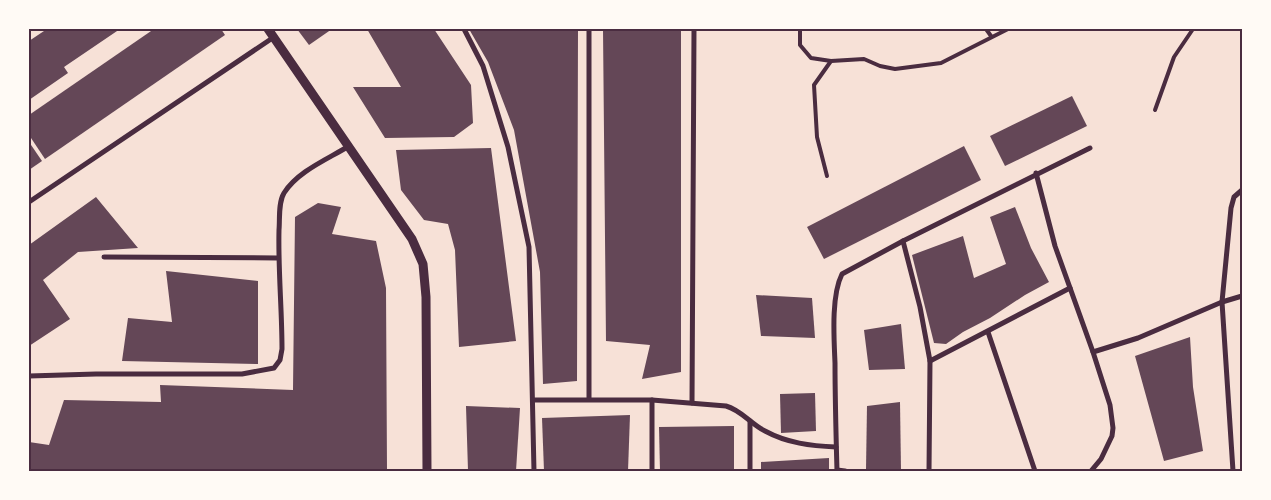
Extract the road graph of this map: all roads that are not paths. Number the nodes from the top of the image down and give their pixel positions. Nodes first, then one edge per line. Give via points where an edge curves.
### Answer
1 (268, 29) edge
2 (464, 29) edge
3 (589, 29) edge
4 (694, 29) edge
5 (800, 29) edge
6 (986, 29) edge
7 (1008, 29) edge
8 (1193, 29) edge
9 (992, 36) junction
10 (274, 37) junction
11 (831, 61) junction
12 (1155, 110) dead end
13 (349, 146) junction
14 (1090, 148) dead end
15 (1036, 173) junction
16 (827, 176) dead end
17 (1242, 190) edge
18 (29, 202) edge
19 (903, 241) junction
20 (104, 257) dead end
21 (278, 258) junction
22 (1070, 288) junction
23 (1242, 296) edge
24 (1222, 302) junction
25 (988, 332) junction
26 (1093, 352) junction
27 (930, 362) junction
28 (29, 376) edge
29 (589, 399) junction
30 (533, 400) junction
31 (652, 400) junction
32 (692, 403) junction
33 (750, 422) junction
34 (836, 447) junction
35 (427, 471) edge
36 (534, 471) edge
37 (652, 471) edge
38 (750, 471) edge
39 (837, 471) edge
40 (845, 471) edge
41 (929, 471) edge
42 (1035, 471) edge
43 (1091, 471) edge
44 (1233, 471) edge

1 - 10 street
2 - 30 street via 483,66 508,147 529,247
3 - 29 street
4 - 32 street
5 - 11 lane via 800,45 810,58
6 - 9 lane
7 - 9 lane
8 - 12 lane via 1174,57
9 - 11 lane via 941,63 895,69 864,59
10 - 13 street
10 - 18 street
11 - 16 lane via 814,85 817,137
13 - 21 street via 307,171 284,193
13 - 35 street via 401,221 423,264
14 - 15 street
15 - 19 street
15 - 22 street
17 - 24 street via 1234,197 1230,208
19 - 27 street
19 - 34 street via 842,274 838,283 834,334
20 - 21 street
21 - 28 street via 282,349 274,368 242,374
22 - 25 street
22 - 26 street
23 - 24 street
24 - 26 street via 1138,338
24 - 44 street
25 - 27 street
25 - 42 street
26 - 43 street via 1110,405 1113,428 1101,459
27 - 41 street
29 - 30 street
29 - 31 street
30 - 36 street
31 - 32 street
31 - 37 street
32 - 33 street via 728,406
33 - 34 street via 784,440
33 - 38 street
34 - 39 street
39 - 40 street

